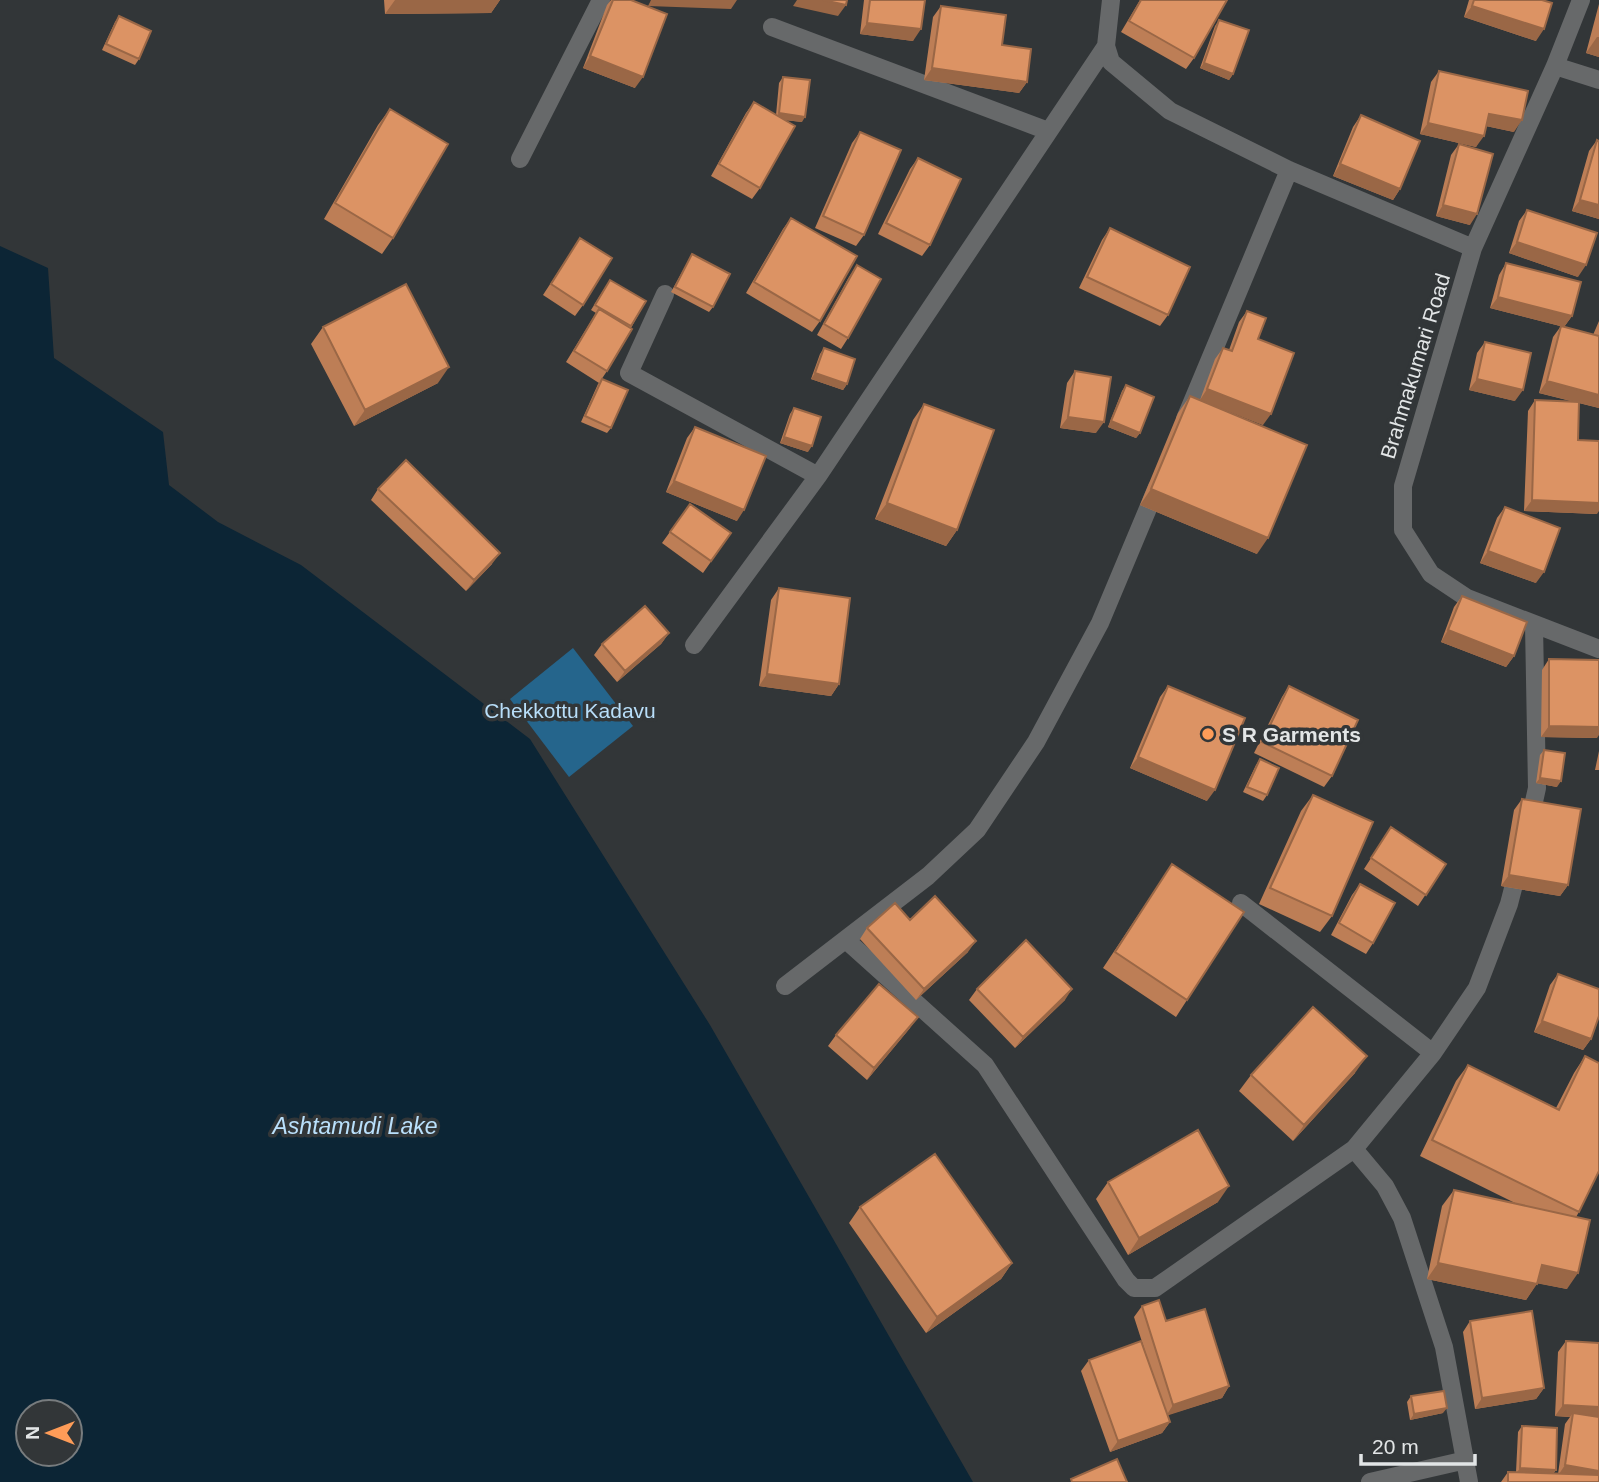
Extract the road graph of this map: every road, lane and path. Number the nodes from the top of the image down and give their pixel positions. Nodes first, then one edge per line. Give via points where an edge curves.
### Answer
1 (601, 0) edge
2 (1111, 0) edge
3 (1581, 0) edge
4 (772, 27) dead end
5 (1106, 46) junction
6 (1555, 66) junction
7 (1599, 80) edge
8 (1048, 131) junction
9 (520, 159) dead end
10 (1289, 170) junction
11 (1473, 248) junction
12 (665, 294) dead end
13 (1178, 435) edge
14 (1163, 472) edge
15 (818, 476) junction
16 (1534, 625) junction
17 (694, 645) dead end
18 (1599, 649) edge
19 (1241, 903) dead end
20 (846, 940) junction
21 (785, 986) dead end
22 (1433, 1053) junction
23 (1353, 1149) junction
24 (1466, 1460) junction
25 (1370, 1482) edge
26 (1469, 1482) edge

1 - 9 street
2 - 5 street
3 - 6 street, Brahmakumari Road
4 - 8 street
5 - 8 street
5 - 10 street via 1111,62 1170,111
6 - 7 street
6 - 11 street, Brahmakumari Road
8 - 15 street
10 - 11 street
10 - 13 street
11 - 16 street, Brahmakumari Road via 1403,486 1403,530 1431,574 1467,598
12 - 15 street via 629,373
14 - 20 street via 1100,623 1036,742 977,830 928,876
15 - 17 street
16 - 18 street, Brahmakumari Road
16 - 22 street via 1537,788 1509,904 1477,988
19 - 22 street
20 - 21 street
20 - 23 street via 985,1065 1134,1288 1155,1288
22 - 23 street
23 - 24 street via 1385,1186 1402,1217 1444,1347
24 - 25 street
24 - 26 street

